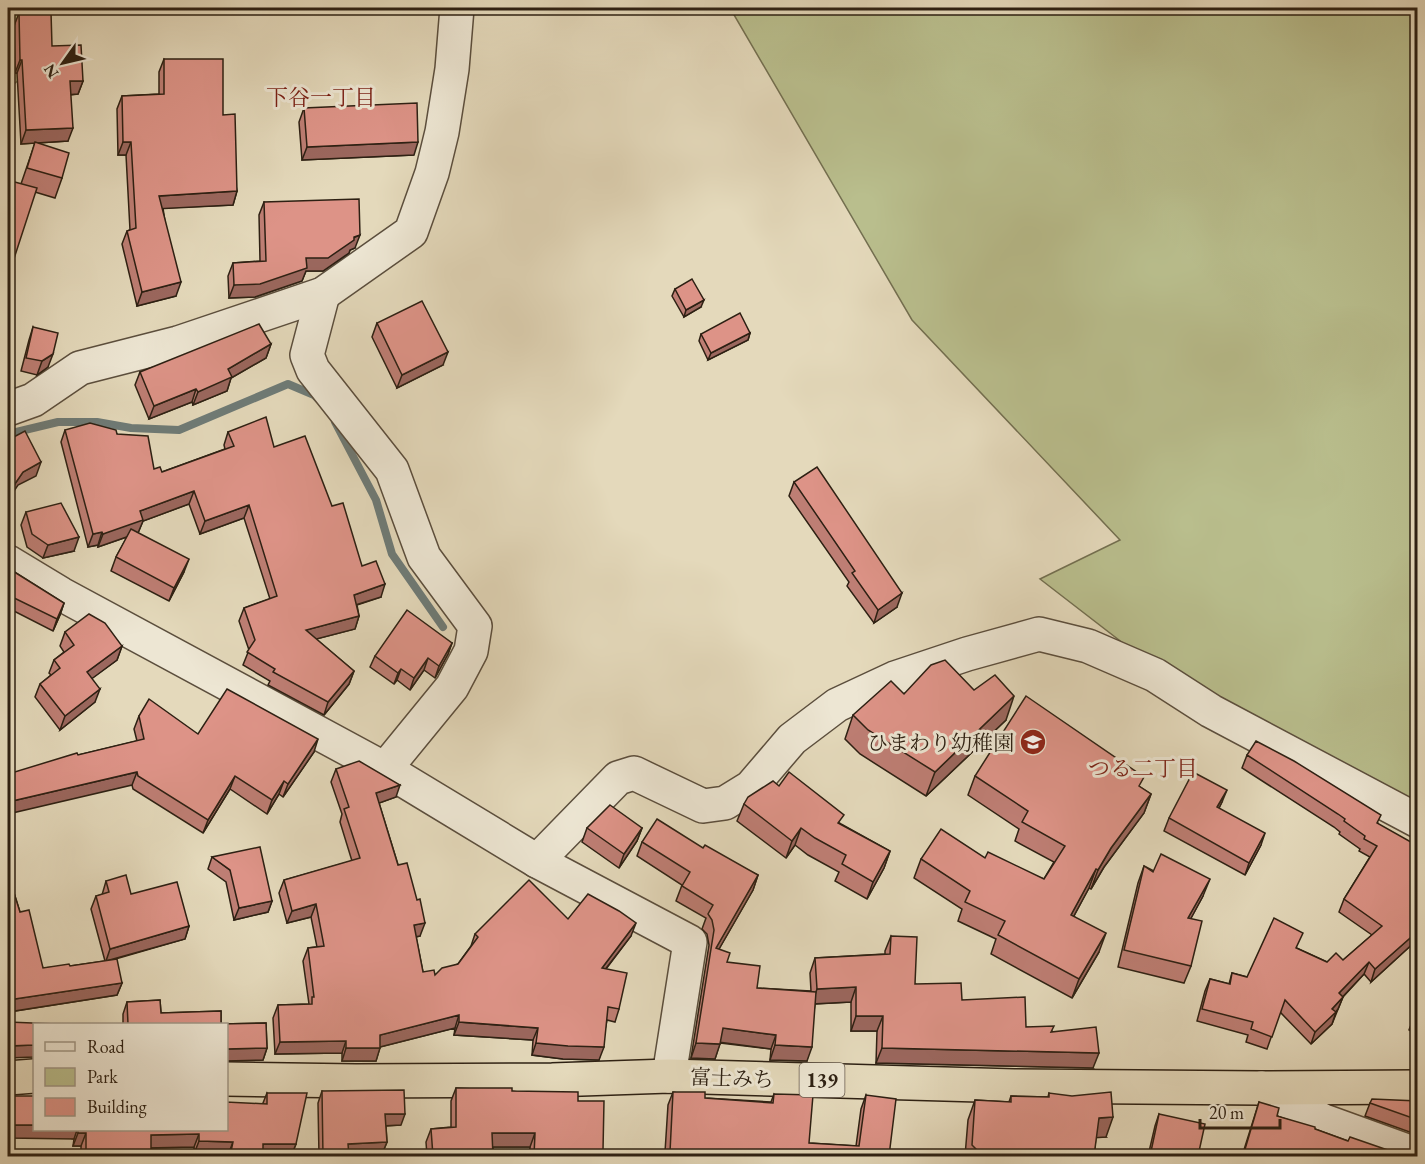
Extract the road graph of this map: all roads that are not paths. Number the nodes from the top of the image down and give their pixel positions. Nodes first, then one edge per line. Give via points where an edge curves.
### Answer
1 (457, 8) edge
2 (323, 294) junction
3 (8, 409) edge
4 (8, 562) edge
5 (385, 769) junction
6 (1418, 821) edge
7 (537, 861) junction
8 (33, 1076) edge
9 (669, 1076) junction
10 (8, 1078) edge
11 (228, 1079) edge
12 (1418, 1087) edge
13 (1261, 1088) junction
14 (1418, 1155) edge

1 - 2 street via 442,132 411,232
2 - 3 street via 178,344 80,368 33,400
2 - 5 street via 307,355 313,370 392,470 424,557 475,626 471,651 452,687
4 - 5 street
5 - 7 street
6 - 7 street via 1211,711 1155,675 1088,646 1039,634 895,678 837,705 792,739 751,787 725,803 703,806 634,773 618,778
7 - 9 street via 690,942
8 - 10 highway
9 - 11 highway, 富士みち / 139 via 552,1080
9 - 13 highway, 富士みち / 139 via 1014,1086
12 - 13 highway, 富士みち / 139
13 - 14 street via 1323,1121

